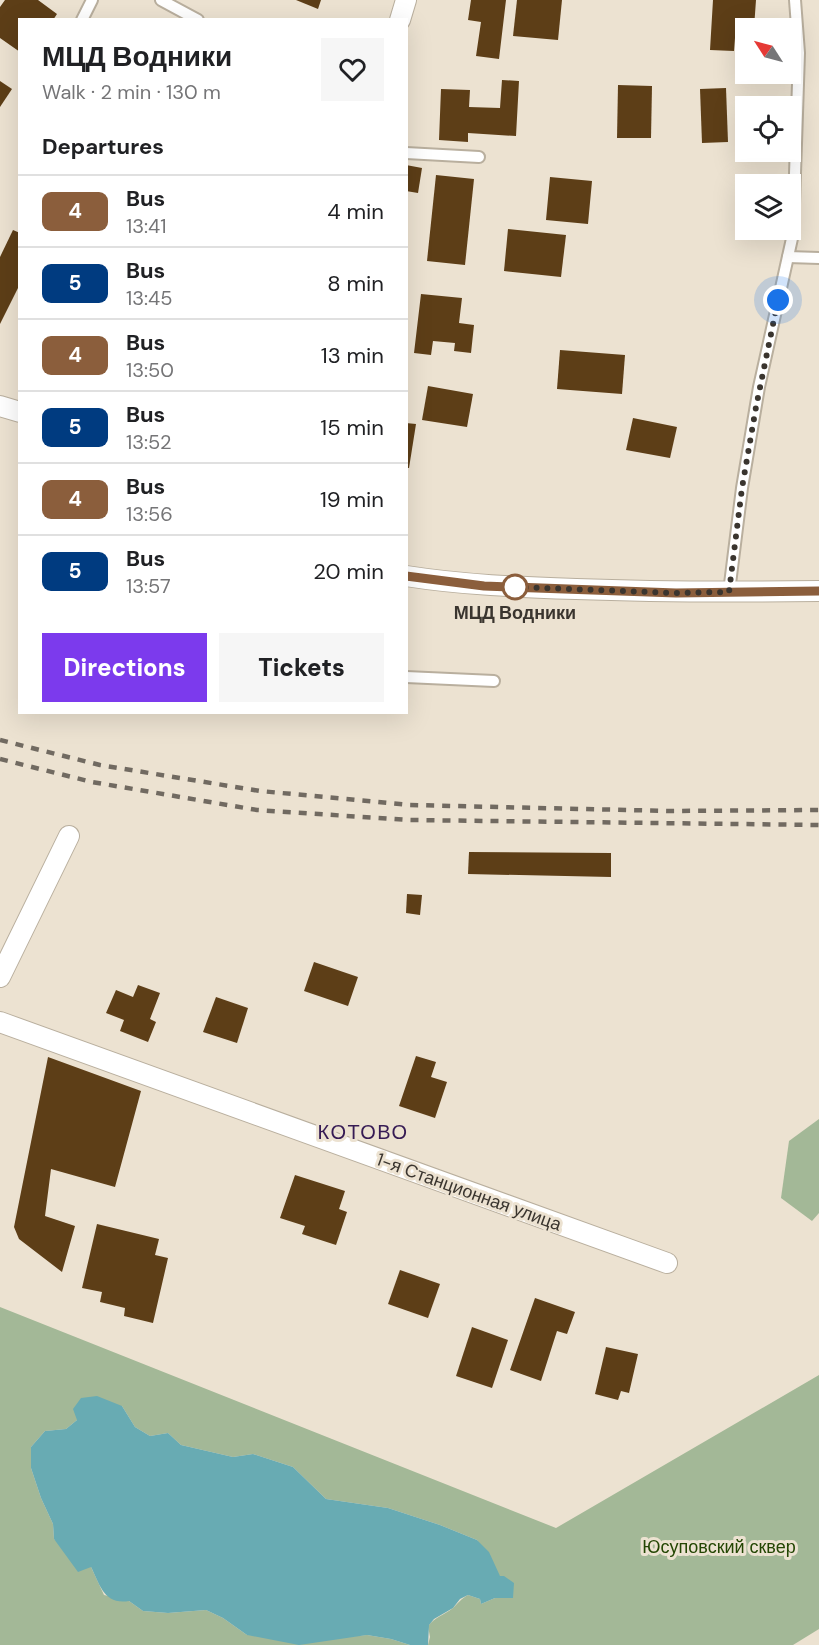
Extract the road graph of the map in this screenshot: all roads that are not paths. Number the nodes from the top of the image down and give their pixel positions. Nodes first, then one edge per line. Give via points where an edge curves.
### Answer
1 (92, 0) edge
2 (161, 0) edge
3 (405, 0) edge
4 (795, 0) edge
5 (83, 18) edge
6 (194, 18) edge
7 (400, 18) edge
8 (408, 153) edge
9 (479, 157) dead end
10 (788, 257) junction
11 (819, 258) edge
12 (0, 406) edge
13 (18, 411) edge
14 (408, 576) edge
15 (819, 591) edge
16 (729, 592) junction
17 (408, 677) edge
18 (494, 681) dead end
19 (69, 836) dead end
20 (0, 977) edge
21 (0, 1022) edge
22 (667, 1263) dead end

1 - 5 lane
2 - 6 lane
3 - 7 street
4 - 10 lane via 799,53 793,234
8 - 9 lane
10 - 11 lane
10 - 16 lane via 759,387
12 - 13 street
14 - 16 street via 484,586
15 - 16 street
17 - 18 lane
19 - 20 street
21 - 22 street, 1-я Станционная улица

